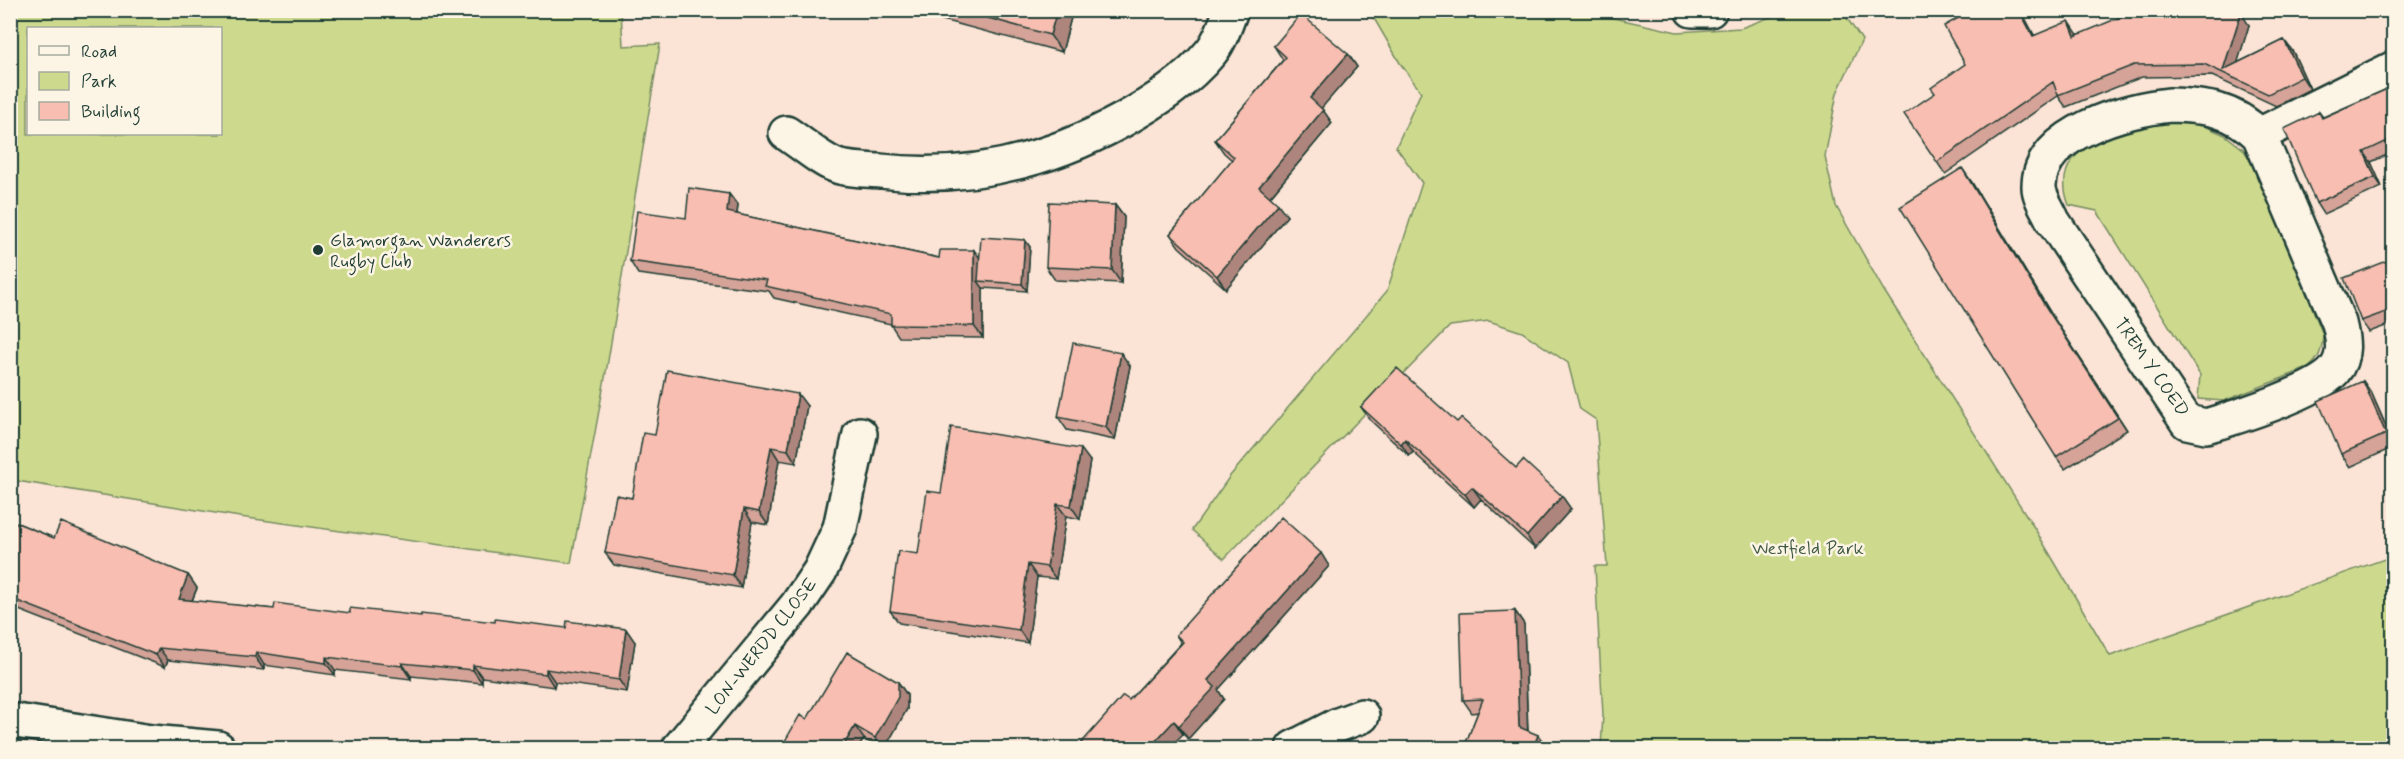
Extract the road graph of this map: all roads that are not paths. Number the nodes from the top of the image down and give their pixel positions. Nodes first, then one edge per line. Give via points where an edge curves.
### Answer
1 (1231, 10) edge
2 (1692, 10) edge
3 (1710, 10) edge
4 (2394, 68) edge
5 (786, 132) dead end
6 (2259, 135) junction
7 (860, 434) dead end
8 (1362, 716) dead end
9 (10, 720) edge
10 (150, 745) edge
11 (218, 748) edge
12 (679, 748) edge
13 (1293, 748) edge

1 - 5 street via 1213,50 1181,82 1100,132 1064,149 1016,164 961,173 905,174 838,166
2 - 3 street
4 - 6 street
6 - 6 street, TREM Y COED via 2338,323 2344,346 2335,370 2320,383 2206,426 2187,422 2053,221 2039,188 2043,164 2061,143 2089,125 2142,108 2204,106 2247,123
7 - 12 street, LON-WERDD CLOSE via 840,528 820,571 797,605
8 - 13 street
9 - 10 street
10 - 11 street

